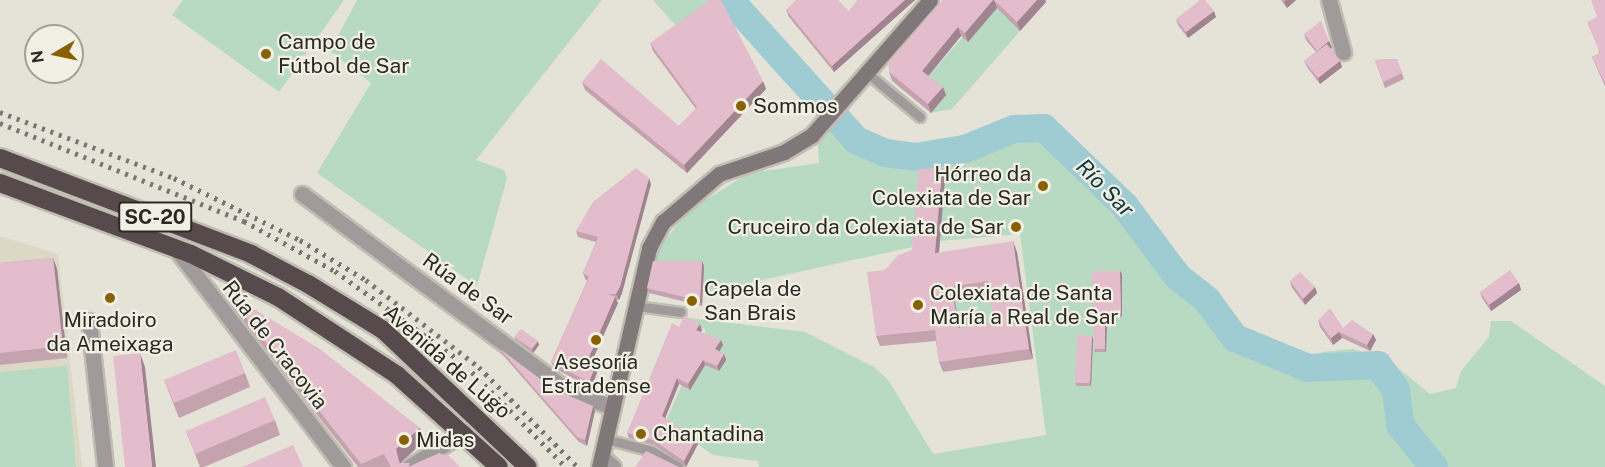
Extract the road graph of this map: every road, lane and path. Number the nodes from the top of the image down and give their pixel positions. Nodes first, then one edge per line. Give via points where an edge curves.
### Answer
1 (930, 0) edge
2 (1329, 0) edge
3 (1343, 52) dead end
4 (866, 72) junction
5 (920, 117) dead end
6 (0, 158) edge
7 (0, 183) edge
8 (302, 195) dead end
9 (176, 249) junction
10 (636, 306) junction
11 (681, 312) dead end
12 (90, 321) dead end
13 (383, 330) junction
14 (614, 408) junction
15 (464, 432) junction
16 (606, 439) junction
17 (605, 464) edge
18 (105, 467) edge
19 (343, 467) edge
20 (409, 467) edge
21 (499, 467) edge
22 (528, 467) edge
23 (542, 467) edge
24 (679, 467) edge

1 - 4 street
2 - 3 street
4 - 5 lane
4 - 10 street via 812,135 784,152 727,171 689,196 655,235
6 - 13 highway, Avenida de Lugo / SC-20 via 251,254
7 - 9 highway, Avenida de Lugo / SC-20
8 - 14 street, Rúa de Sar via 563,387
9 - 15 highway, Avenida de Lugo / SC-20 via 237,274 322,323 397,375
9 - 19 street, Rúa de Cracovia
10 - 11 lane
10 - 14 street
12 - 18 street
13 - 22 highway, Avenida de Lugo / SC-20
13 - 23 highway via 450,377
14 - 16 street
15 - 20 street
15 - 21 highway, Avenida de Lugo / SC-20
16 - 17 street
16 - 24 lane via 652,451

